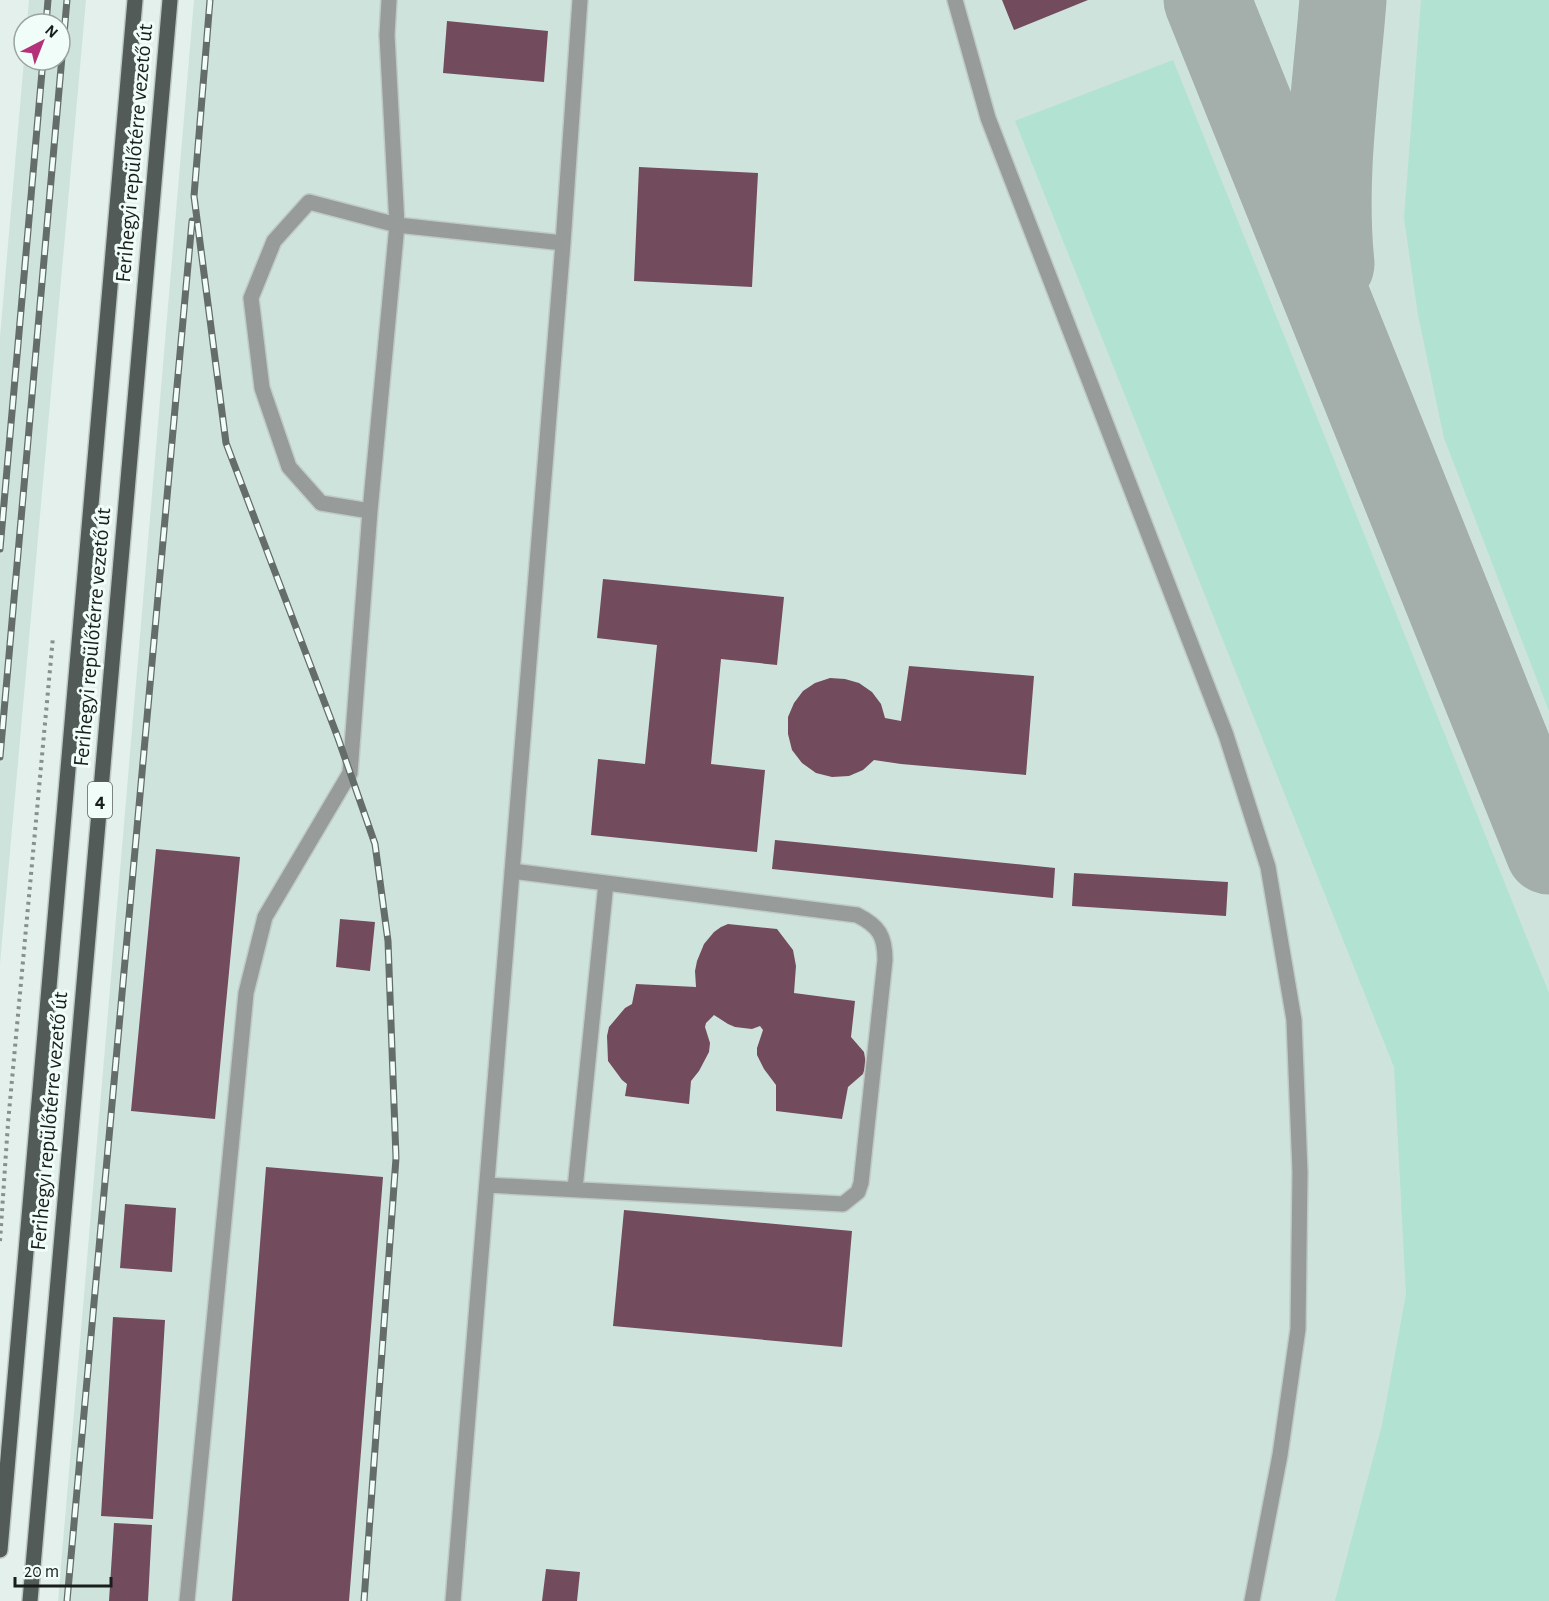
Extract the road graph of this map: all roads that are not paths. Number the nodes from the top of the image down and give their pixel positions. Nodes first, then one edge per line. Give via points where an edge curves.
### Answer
1 (135, 0) edge
2 (170, 0) edge
3 (388, 0) edge
4 (579, 0) edge
5 (956, 0) edge
6 (397, 225) junction
7 (562, 243) junction
8 (370, 511) junction
9 (512, 871) junction
10 (606, 883) junction
11 (487, 1185) junction
12 (575, 1189) junction
13 (0, 1550) edge
14 (30, 1601) edge
15 (188, 1601) edge
16 (453, 1601) edge
17 (1252, 1601) edge

1 - 13 main road, Ferihegyi repülőtérre vezető út / 4
2 - 14 main road, Ferihegyi repülőtérre vezető út / 4
3 - 6 lane
4 - 7 lane
5 - 17 lane via 988,118 1226,735 1268,867 1294,1020 1300,1172 1298,1329 1280,1455
6 - 7 lane
6 - 8 lane
6 - 8 lane via 309,202 274,241 251,298 262,388 289,467 321,503
7 - 9 lane
8 - 15 lane via 351,773 265,917 246,993
9 - 10 lane
9 - 11 lane
10 - 12 lane
10 - 12 lane via 857,915 876,928 885,945 881,995 861,1183 850,1200 843,1204
11 - 12 lane
11 - 16 lane

